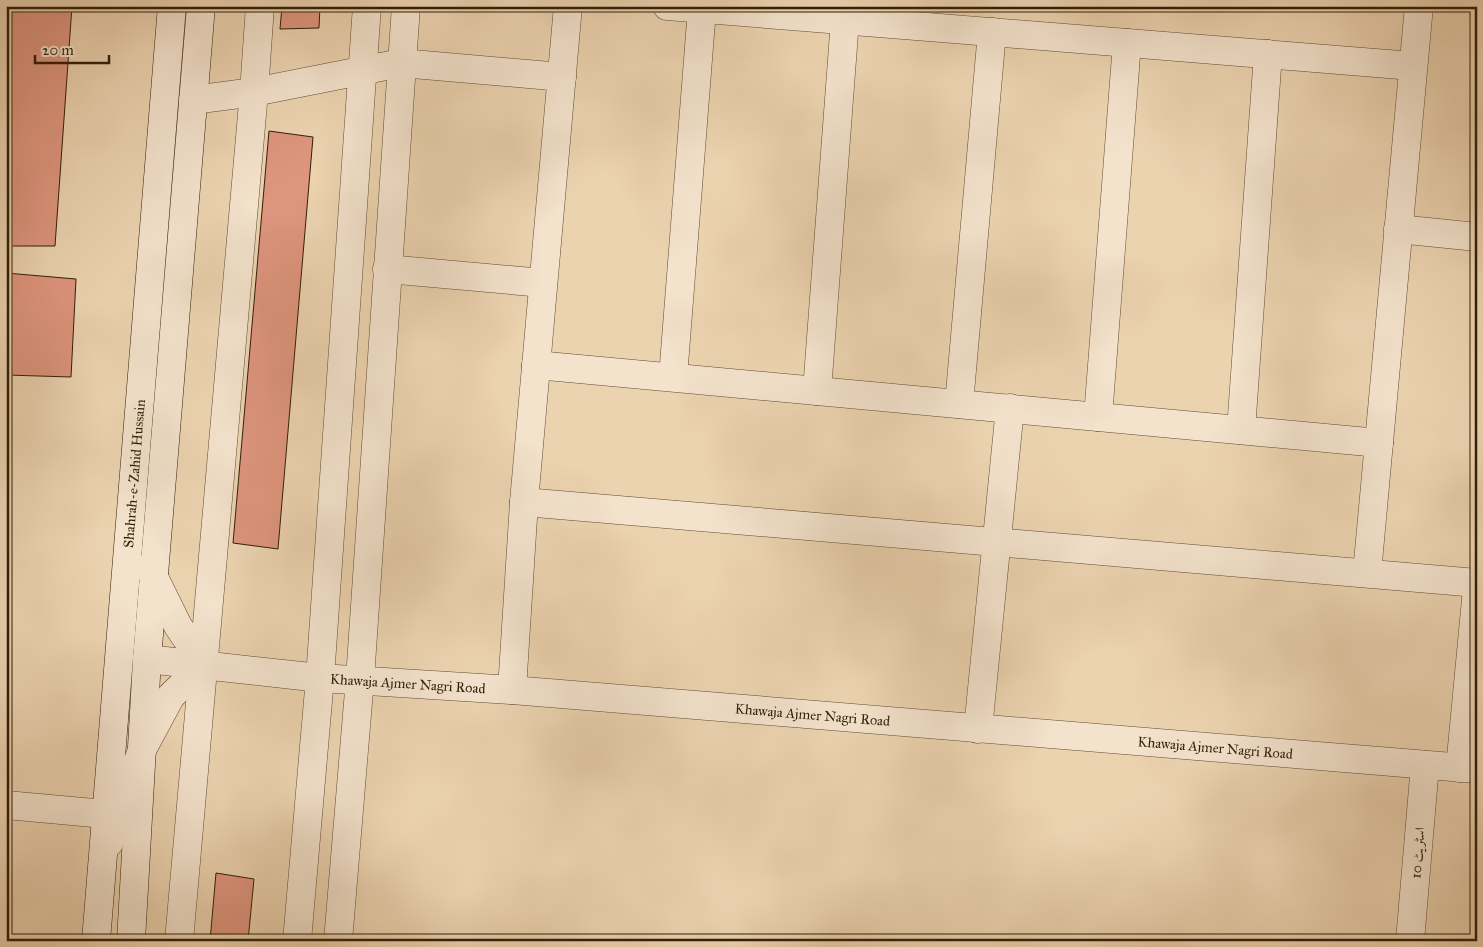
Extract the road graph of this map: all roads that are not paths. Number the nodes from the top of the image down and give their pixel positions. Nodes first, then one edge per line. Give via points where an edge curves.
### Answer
1 (172, 6) edge
2 (200, 6) edge
3 (260, 6) edge
4 (367, 6) edge
5 (406, 6) edge
6 (568, 6) edge
7 (667, 6) edge
8 (1419, 6) edge
9 (702, 9) junction
10 (932, 17) edge
11 (845, 20) junction
12 (992, 32) junction
13 (1127, 43) junction
14 (1268, 54) junction
15 (401, 63) junction
16 (1413, 66) junction
17 (363, 70) junction
18 (562, 77) junction
19 (254, 92) junction
20 (193, 100) junction
21 (1398, 229) junction
22 (1477, 237) edge
23 (387, 269) junction
24 (544, 283) junction
25 (536, 365) junction
26 (674, 377) junction
27 (817, 391) junction
28 (959, 404) junction
29 (1010, 408) junction
30 (1098, 417) junction
31 (1241, 430) junction
32 (1378, 443) junction
33 (524, 502) junction
34 (130, 524) junction
35 (996, 542) junction
36 (1367, 573) junction
37 (154, 578) junction
38 (1477, 583) edge
39 (1477, 589) edge
40 (147, 659) junction
41 (204, 664) junction
42 (320, 678) junction
43 (360, 679) junction
44 (512, 690) junction
45 (978, 729) junction
46 (142, 750) junction
47 (1425, 766) junction
48 (1468, 768) edge
49 (6, 805) edge
50 (105, 814) junction
51 (103, 861) junction
52 (96, 941) edge
53 (131, 941) edge
54 (179, 941) edge
55 (297, 941) edge
56 (338, 941) edge
57 (1410, 941) edge

1 - 34 street, Shahrah-e-Zahid Hussain
2 - 20 street, Shahrah-e-Zahid Hussain
3 - 19 street
4 - 17 street
5 - 15 street
6 - 18 street
7 - 9 street
8 - 16 street
9 - 11 street
9 - 26 street
10 - 11 street
10 - 12 street
11 - 27 street
12 - 13 street
12 - 28 street
13 - 14 street
13 - 30 street
14 - 16 street
14 - 31 street
15 - 17 street
15 - 18 street
15 - 23 street
16 - 21 street
17 - 19 street
17 - 42 street
18 - 24 street
19 - 20 street
19 - 41 street
20 - 37 street, Shahrah-e-Zahid Hussain
21 - 22 street
21 - 32 street
23 - 24 street
23 - 43 street
24 - 25 street
25 - 26 street
25 - 33 street
26 - 27 street
27 - 28 street
28 - 29 street
29 - 30 street
29 - 35 street
30 - 31 street
31 - 32 street
32 - 36 street
33 - 35 street
33 - 44 street
34 - 37 street
34 - 50 street, Shahrah-e-Zahid Hussain
35 - 36 street
35 - 45 street
36 - 38 street
37 - 40 street, Shahrah-e-Zahid Hussain
37 - 41 street via 178,626
39 - 48 street
40 - 41 street, Khawaja Ajmer Nagri Road
40 - 46 street, Shahrah-e-Zahid Hussain
41 - 42 street, Khawaja Ajmer Nagri Road
41 - 46 street via 171,696
41 - 54 street
42 - 43 street, Khawaja Ajmer Nagri Road
42 - 55 street
43 - 44 street, Khawaja Ajmer Nagri Road
43 - 56 street
44 - 45 street, Khawaja Ajmer Nagri Road
45 - 47 street, Khawaja Ajmer Nagri Road
46 - 51 street
46 - 53 street, Shahrah-e-Zahid Hussain
47 - 48 street, Khawaja Ajmer Nagri Road
47 - 57 street, اسٹریٹ 10
49 - 50 street
50 - 51 street, Shahrah-e-Zahid Hussain
51 - 52 street, Shahrah-e-Zahid Hussain

